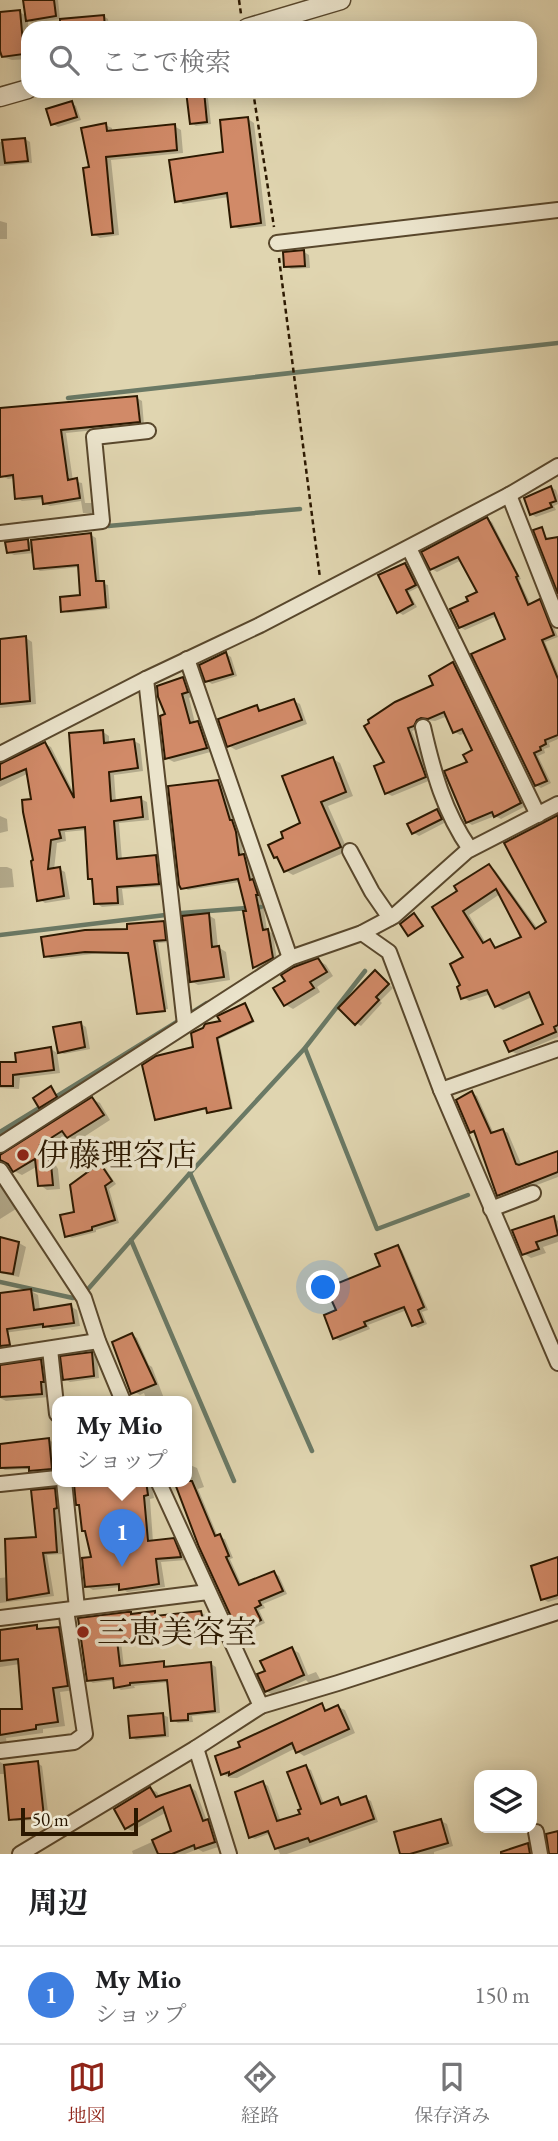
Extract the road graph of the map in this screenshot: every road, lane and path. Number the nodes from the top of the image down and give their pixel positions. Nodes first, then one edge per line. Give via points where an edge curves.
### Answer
1 (341, 0) edge
2 (270, 21) edge
3 (21, 91) edge
4 (0, 97) edge
5 (254, 98) edge
6 (558, 210) edge
7 (277, 243) junction
8 (148, 431) dead end
9 (558, 466) edge
10 (509, 495) junction
11 (0, 533) edge
12 (409, 548) junction
13 (322, 591) junction
14 (558, 620) edge
15 (187, 659) junction
16 (146, 679) junction
17 (423, 727) dead end
18 (0, 754) edge
19 (558, 804) edge
20 (538, 815) junction
21 (470, 849) junction
22 (350, 851) dead end
23 (390, 918) junction
24 (362, 933) junction
25 (290, 958) junction
26 (185, 1024) junction
27 (558, 1049) edge
28 (441, 1090) junction
29 (0, 1145) edge
30 (0, 1170) edge
31 (533, 1193) dead end
32 (491, 1209) junction
33 (98, 1341) junction
34 (50, 1349) junction
35 (0, 1356) edge
36 (558, 1363) edge
37 (55, 1396) edge
38 (122, 1396) edge
39 (52, 1479) edge
40 (0, 1484) edge
41 (64, 1487) edge
42 (161, 1487) edge
43 (208, 1592) junction
44 (72, 1609) junction
45 (558, 1612) edge
46 (0, 1618) edge
47 (261, 1706) junction
48 (196, 1748) junction
49 (0, 1751) edge
50 (536, 1833) edge
51 (20, 1854) edge
52 (229, 1854) edge
53 (540, 1854) edge

1 - 2 street
3 - 4 street
5 - 7 path
6 - 7 street
7 - 13 path
8 - 11 street via 94,437 102,521
9 - 10 street
10 - 12 street
10 - 14 street
12 - 13 street
12 - 20 street
13 - 15 street
15 - 16 street
15 - 25 street
16 - 18 street
16 - 26 street
17 - 21 street via 436,782
19 - 20 street
20 - 21 street
21 - 23 street
22 - 23 street
23 - 24 street
24 - 25 street
24 - 28 street via 389,952
25 - 26 street
26 - 29 street
27 - 28 street
28 - 32 street
30 - 33 street via 84,1298
31 - 32 street
32 - 36 street
33 - 34 street
33 - 38 street
34 - 35 street
34 - 37 street
39 - 40 street
41 - 44 street
42 - 43 street
43 - 44 street
43 - 47 street
44 - 46 street
44 - 49 street via 85,1734 74,1742
45 - 47 street
47 - 48 street
48 - 51 street
48 - 52 street
50 - 53 street

